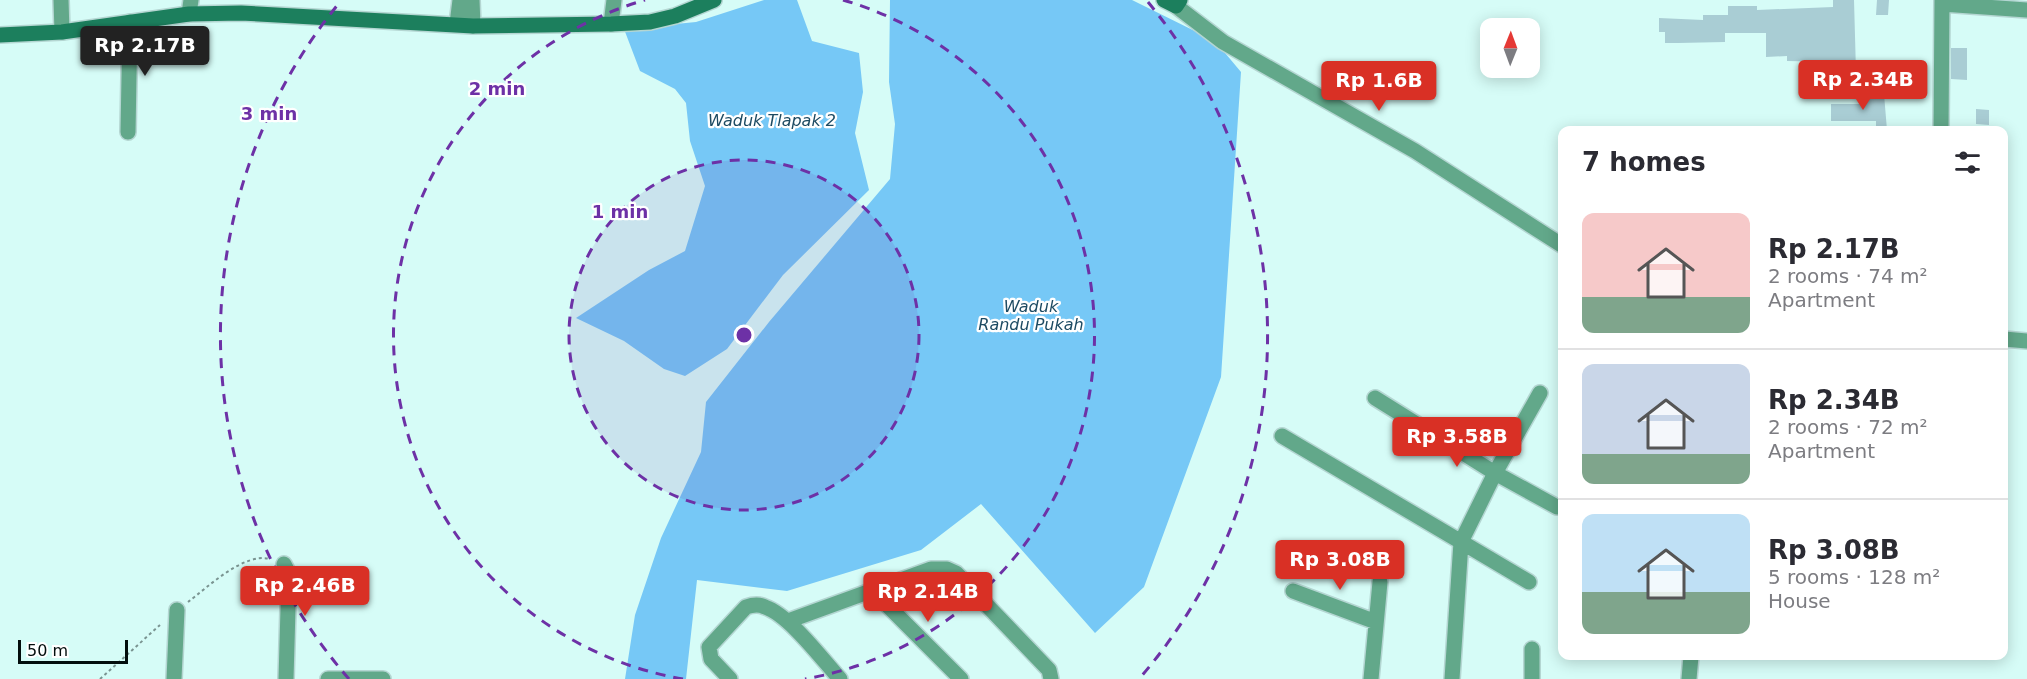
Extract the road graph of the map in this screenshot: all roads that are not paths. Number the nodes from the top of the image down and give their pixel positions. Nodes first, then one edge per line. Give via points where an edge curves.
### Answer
1 (61, 0) edge
2 (460, 0) edge
3 (472, 0) edge
4 (614, 0) edge
5 (714, 0) edge
6 (1174, 2) edge
7 (1942, 2) edge
8 (190, 7) edge
9 (2027, 10) edge
10 (130, 22) junction
11 (457, 24) junction
12 (611, 24) junction
13 (473, 26) junction
14 (62, 32) junction
15 (0, 36) edge
16 (1941, 126) edge
17 (128, 132) dead end
18 (1558, 243) edge
19 (2008, 339) edge
20 (2027, 341) edge
21 (1540, 393) dead end
22 (1375, 398) dead end
23 (1282, 436) dead end
24 (1495, 473) junction
25 (1557, 507) dead end
26 (1461, 542) junction
27 (284, 564) dead end
28 (1380, 582) dead end
29 (1529, 582) dead end
30 (872, 590) junction
31 (1293, 591) dead end
32 (177, 610) dead end
33 (788, 621) junction
34 (1376, 622) junction
35 (1532, 649) dead end
36 (1691, 660) edge
37 (174, 679) edge
38 (286, 679) edge
39 (328, 679) edge
40 (383, 679) edge
41 (730, 679) edge
42 (840, 679) edge
43 (961, 679) edge
44 (1051, 679) edge
45 (1371, 679) edge
46 (1452, 679) edge
47 (1532, 679) edge
48 (1689, 679) edge

1 - 14 street
2 - 11 street
3 - 13 street
4 - 12 street
5 - 12 main road via 675,16
6 - 18 street via 1224,42 1414,151
7 - 9 street
7 - 16 street
8 - 10 main road
8 - 11 main road
10 - 14 main road
10 - 17 street
11 - 13 main road
12 - 13 main road
14 - 15 main road
19 - 20 street
21 - 24 street
22 - 24 street
23 - 26 street
24 - 25 street
24 - 26 street
26 - 29 street
26 - 46 street
27 - 38 street via 289,574
28 - 34 street
30 - 33 street
30 - 43 street
30 - 44 street via 931,568 956,573 1049,670
31 - 34 street
32 - 37 street
33 - 41 street via 766,607 746,607 709,647 711,659
33 - 42 street
34 - 45 street
35 - 47 street
36 - 48 street
39 - 40 street

